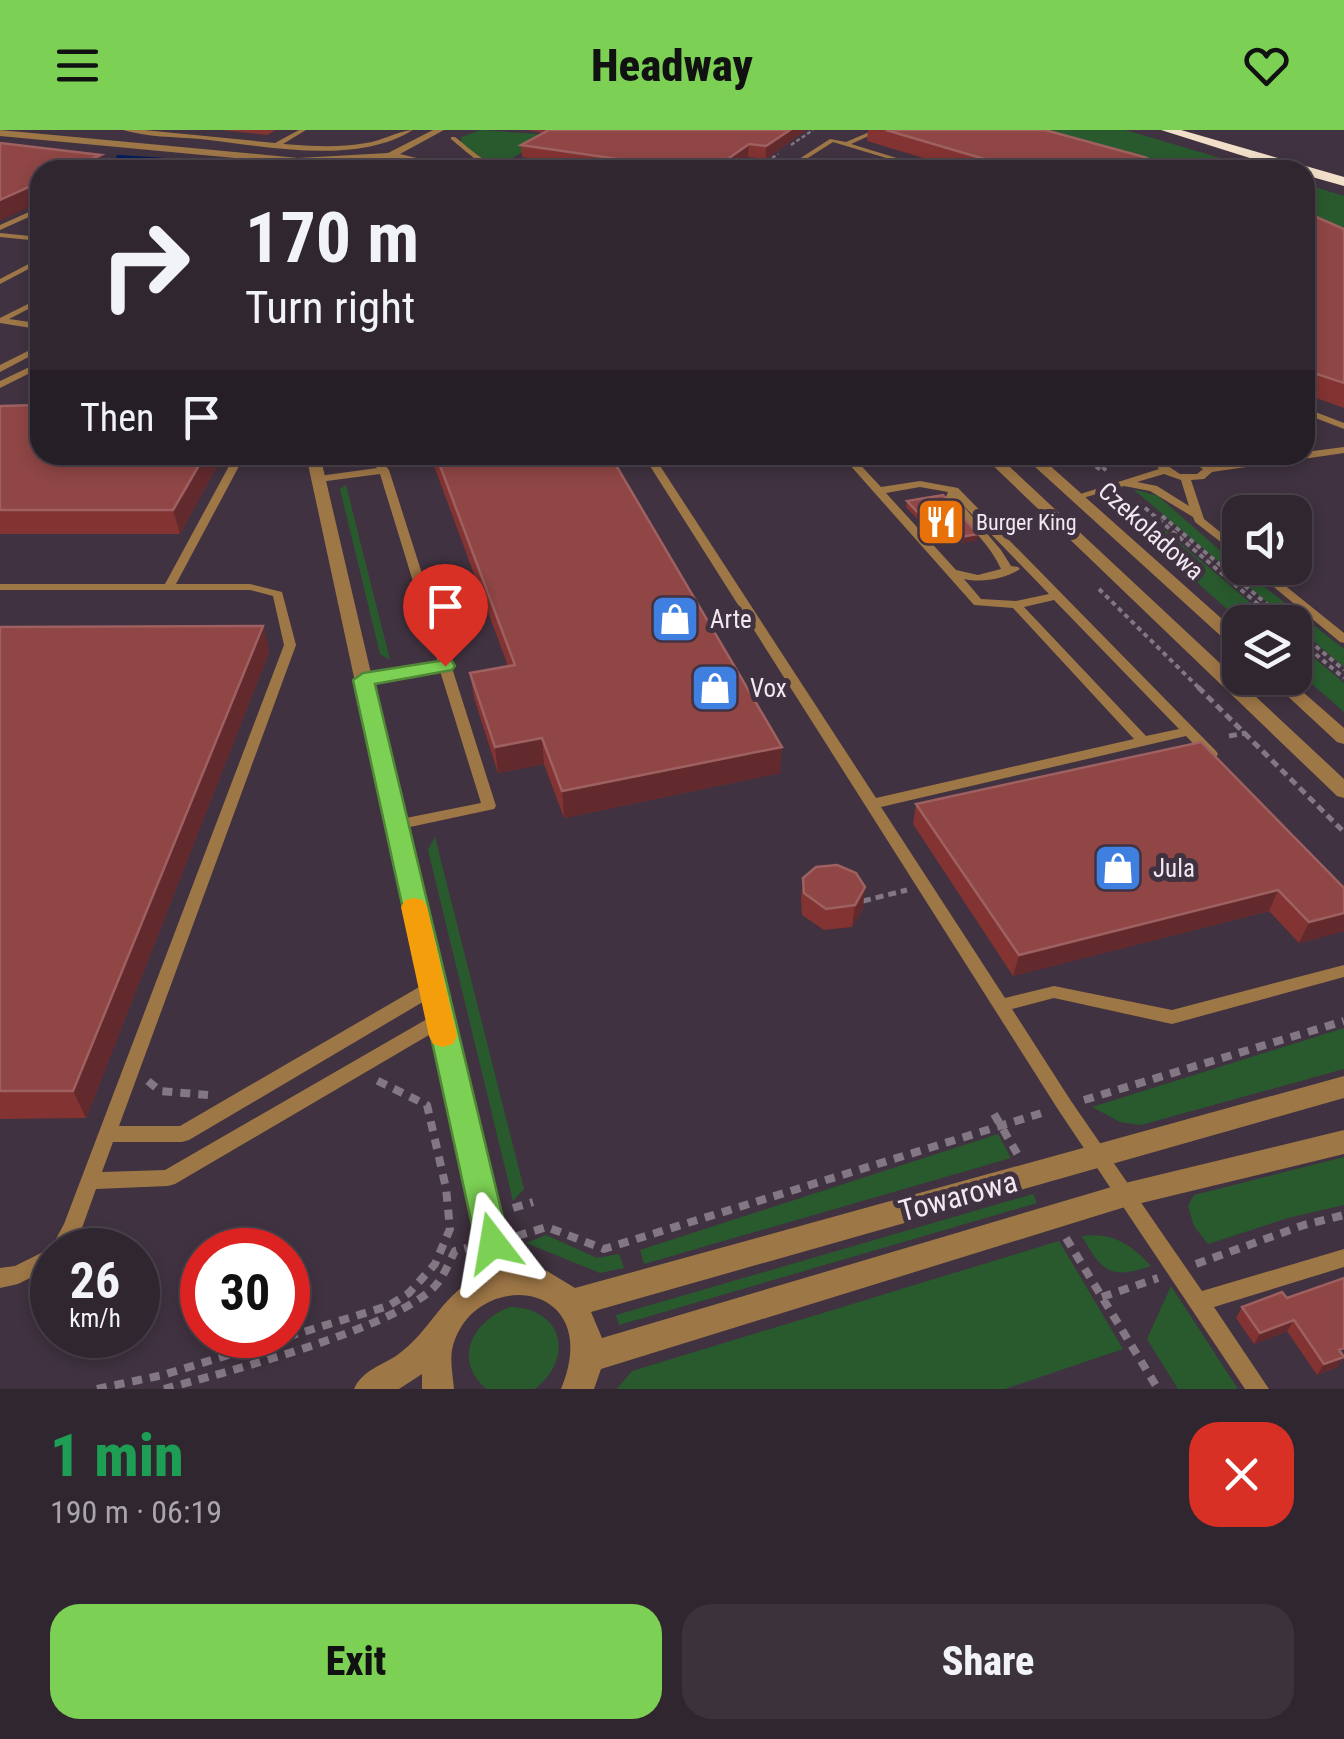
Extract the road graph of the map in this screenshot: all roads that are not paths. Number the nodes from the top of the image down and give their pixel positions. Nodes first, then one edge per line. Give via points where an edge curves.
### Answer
1 (66, 130) edge
2 (126, 130) edge
3 (410, 130) edge
4 (440, 130) edge
5 (844, 130) edge
6 (880, 130) edge
7 (302, 131) edge
8 (1162, 132) edge
9 (454, 134) edge
10 (0, 136) edge
11 (48, 137) junction
12 (832, 140) junction
13 (35, 142) junction
14 (848, 143) junction
15 (276, 144) junction
16 (384, 156) junction
17 (351, 159) junction
18 (200, 160) edge
19 (348, 160) edge
20 (416, 160) edge
21 (423, 160) edge
22 (481, 160) edge
23 (801, 160) edge
24 (902, 160) edge
25 (1247, 160) edge
26 (1264, 160) edge
27 (1315, 174) edge
28 (1315, 181) edge
29 (1344, 182) edge
30 (1344, 190) edge
31 (30, 215) edge
32 (0, 232) edge
33 (30, 237) edge
34 (30, 265) edge
35 (27, 267) junction
36 (30, 267) edge
37 (0, 282) edge
38 (30, 305) edge
39 (30, 323) edge
40 (30, 353) edge
41 (0, 369) edge
42 (30, 370) edge
43 (0, 385) edge
44 (1315, 416) edge
45 (1344, 426) edge
46 (1344, 450) edge
47 (1315, 454) edge
48 (235, 465) edge
49 (316, 465) edge
50 (380, 465) edge
51 (654, 465) edge
52 (855, 465) edge
53 (1000, 465) edge
54 (1040, 465) edge
55 (1153, 465) edge
56 (1165, 465) edge
57 (1202, 465) edge
58 (1237, 465) edge
59 (1209, 469) junction
60 (384, 470) junction
61 (1185, 478) junction
62 (319, 479) junction
63 (1117, 481) junction
64 (877, 490) junction
65 (954, 490) junction
66 (1076, 497) junction
67 (1196, 515) junction
68 (1222, 538) edge
69 (1018, 555) junction
70 (950, 572) junction
71 (1008, 573) junction
72 (1277, 585) edge
73 (169, 586) junction
74 (0, 587) edge
75 (1057, 596) junction
76 (1016, 605) junction
77 (1222, 628) edge
78 (1344, 639) edge
79 (445, 666) junction
80 (363, 680) junction
81 (1296, 695) edge
82 (1188, 731) junction
83 (1344, 738) edge
84 (1143, 742) junction
85 (1227, 771) edge
86 (1344, 790) edge
87 (872, 804) junction
88 (396, 825) junction
89 (1344, 972) edge
90 (432, 988) junction
91 (1001, 1005) junction
92 (440, 1020) junction
93 (1344, 1087) edge
94 (108, 1134) junction
95 (1344, 1142) edge
96 (1099, 1158) junction
97 (90, 1181) junction
98 (1125, 1195) junction
99 (70, 1228) edge
100 (1344, 1258) edge
101 (30, 1269) edge
102 (0, 1278) edge
103 (503, 1281) junction
104 (1198, 1302) junction
105 (572, 1303) junction
106 (436, 1340) junction
107 (588, 1358) junction
108 (370, 1389) edge
109 (438, 1389) edge
110 (577, 1389) edge
111 (1258, 1389) edge

1 - 11 street
2 - 15 lane
3 - 15 lane via 394,142 333,150
4 - 16 street
5 - 12 lane
6 - 14 lane
7 - 15 lane
8 - 25 highway
8 - 26 highway
9 - 21 street via 424,150
9 - 22 lane
10 - 11 street
10 - 13 street
11 - 13 lane
11 - 17 street
12 - 14 lane
12 - 23 lane
13 - 18 street
14 - 24 lane
16 - 17 street
16 - 20 street
17 - 19 street
27 - 29 highway
28 - 30 highway
31 - 32 lane
32 - 33 lane
34 - 35 lane
35 - 36 lane
35 - 37 lane
38 - 39 lane via 0,320
40 - 41 lane
42 - 43 lane
44 - 45 lane
46 - 47 lane
48 - 73 lane
49 - 62 street
50 - 60 lane
51 - 87 lane
52 - 64 lane
53 - 86 street
54 - 66 street, Czekoladowa
55 - 63 lane
56 - 61 lane
57 - 59 lane
58 - 59 lane
59 - 61 lane via 1200,478
60 - 62 lane
60 - 79 lane
61 - 67 lane
62 - 80 street
63 - 66 lane
63 - 67 lane via 1152,488
64 - 65 lane via 920,484
64 - 70 lane
65 - 69 lane
65 - 71 lane via 959,511 1004,557
66 - 77 street, Czekoladowa
67 - 68 lane
69 - 71 lane
69 - 75 lane
70 - 71 lane via 978,578
70 - 76 lane via 978,602
72 - 78 lane
73 - 74 lane
73 - 94 lane via 278,594 290,645
75 - 76 lane
75 - 82 lane
76 - 84 lane
79 - 80 lane
79 - 88 lane via 489,806
80 - 88 street
81 - 83 street
82 - 84 lane
82 - 85 lane
84 - 87 lane
87 - 91 lane
88 - 90 street
89 - 91 lane via 1172,1017 1054,992
90 - 92 street
90 - 94 lane via 182,1134
91 - 96 lane
92 - 97 lane via 168,1178
92 - 103 street
93 - 96 street, Towarowa
94 - 97 lane
95 - 98 street, Towarowa
96 - 98 lane
96 - 105 street, Towarowa
97 - 99 lane
98 - 104 lane
98 - 107 street, Towarowa
100 - 104 lane
101 - 102 lane
103 - 105 street via 541,1283
103 - 106 street via 465,1300
104 - 111 lane
105 - 107 street via 588,1338
106 - 108 street
106 - 109 street
107 - 110 street

